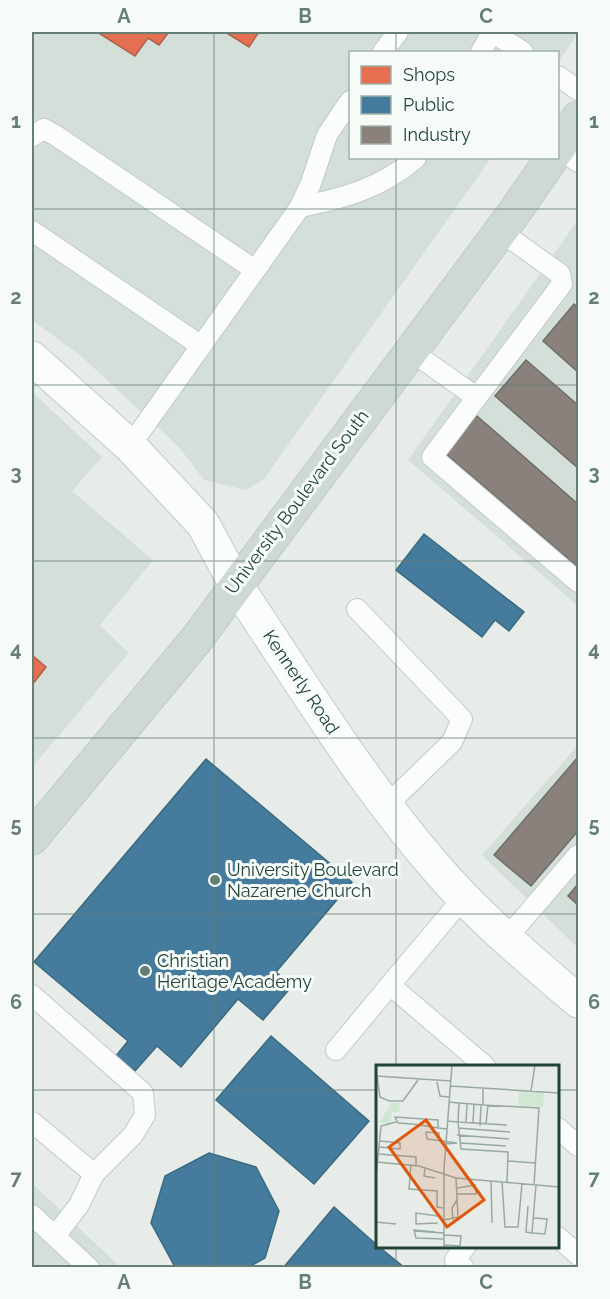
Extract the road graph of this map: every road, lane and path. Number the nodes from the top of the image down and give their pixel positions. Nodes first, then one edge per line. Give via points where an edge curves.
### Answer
1 (398, 32) edge
2 (492, 32) edge
3 (384, 51) edge
4 (482, 51) edge
5 (521, 51) edge
6 (559, 77) edge
7 (579, 90) edge
8 (349, 104) edge
9 (579, 118) edge
10 (32, 136) edge
11 (561, 154) edge
12 (415, 159) edge
13 (557, 159) edge
14 (300, 207) junction
15 (32, 231) edge
16 (500, 231) junction
17 (255, 270) junction
18 (200, 345) junction
19 (411, 351) junction
20 (32, 358) edge
21 (476, 397) junction
22 (130, 446) junction
23 (579, 582) edge
24 (236, 585) junction
25 (357, 609) dead end
26 (387, 805) junction
27 (32, 838) edge
28 (579, 855) edge
29 (464, 897) junction
30 (506, 939) junction
31 (390, 985) junction
32 (32, 995) edge
33 (579, 1001) edge
34 (336, 1050) dead end
35 (484, 1065) edge
36 (32, 1122) edge
37 (559, 1129) edge
38 (579, 1146) edge
39 (94, 1174) junction
40 (32, 1215) edge
41 (55, 1236) junction
42 (559, 1238) edge
43 (464, 1248) edge
44 (579, 1255) edge
45 (89, 1268) edge
46 (464, 1268) edge

1 - 3 lane
2 - 4 lane
2 - 5 lane
6 - 7 lane
8 - 14 lane via 327,135
9 - 11 main road, University Boulevard South
10 - 17 lane via 44,129 55,135
12 - 14 lane via 374,187
13 - 16 main road, University Boulevard South
14 - 17 lane
15 - 18 lane
16 - 19 main road, University Boulevard South
16 - 21 lane via 560,274 562,285
17 - 18 lane
18 - 22 lane
19 - 21 lane
19 - 24 main road, University Boulevard South
20 - 22 street, Kennerly Road
21 - 23 lane via 432,457
22 - 24 street, Kennerly Road via 203,524
24 - 26 street, Kennerly Road
24 - 27 main road, University Boulevard South via 196,640
25 - 26 lane via 462,719 452,742
26 - 29 street, Kennerly Road
28 - 30 lane
29 - 30 street, Kennerly Road
29 - 31 lane
30 - 33 street, Kennerly Road
31 - 34 lane
31 - 35 lane
32 - 39 lane via 143,1093 145,1115 133,1135
36 - 39 lane
37 - 38 lane
39 - 41 lane via 80,1205
40 - 41 lane
41 - 45 lane
42 - 44 lane
43 - 46 lane via 455,1260

